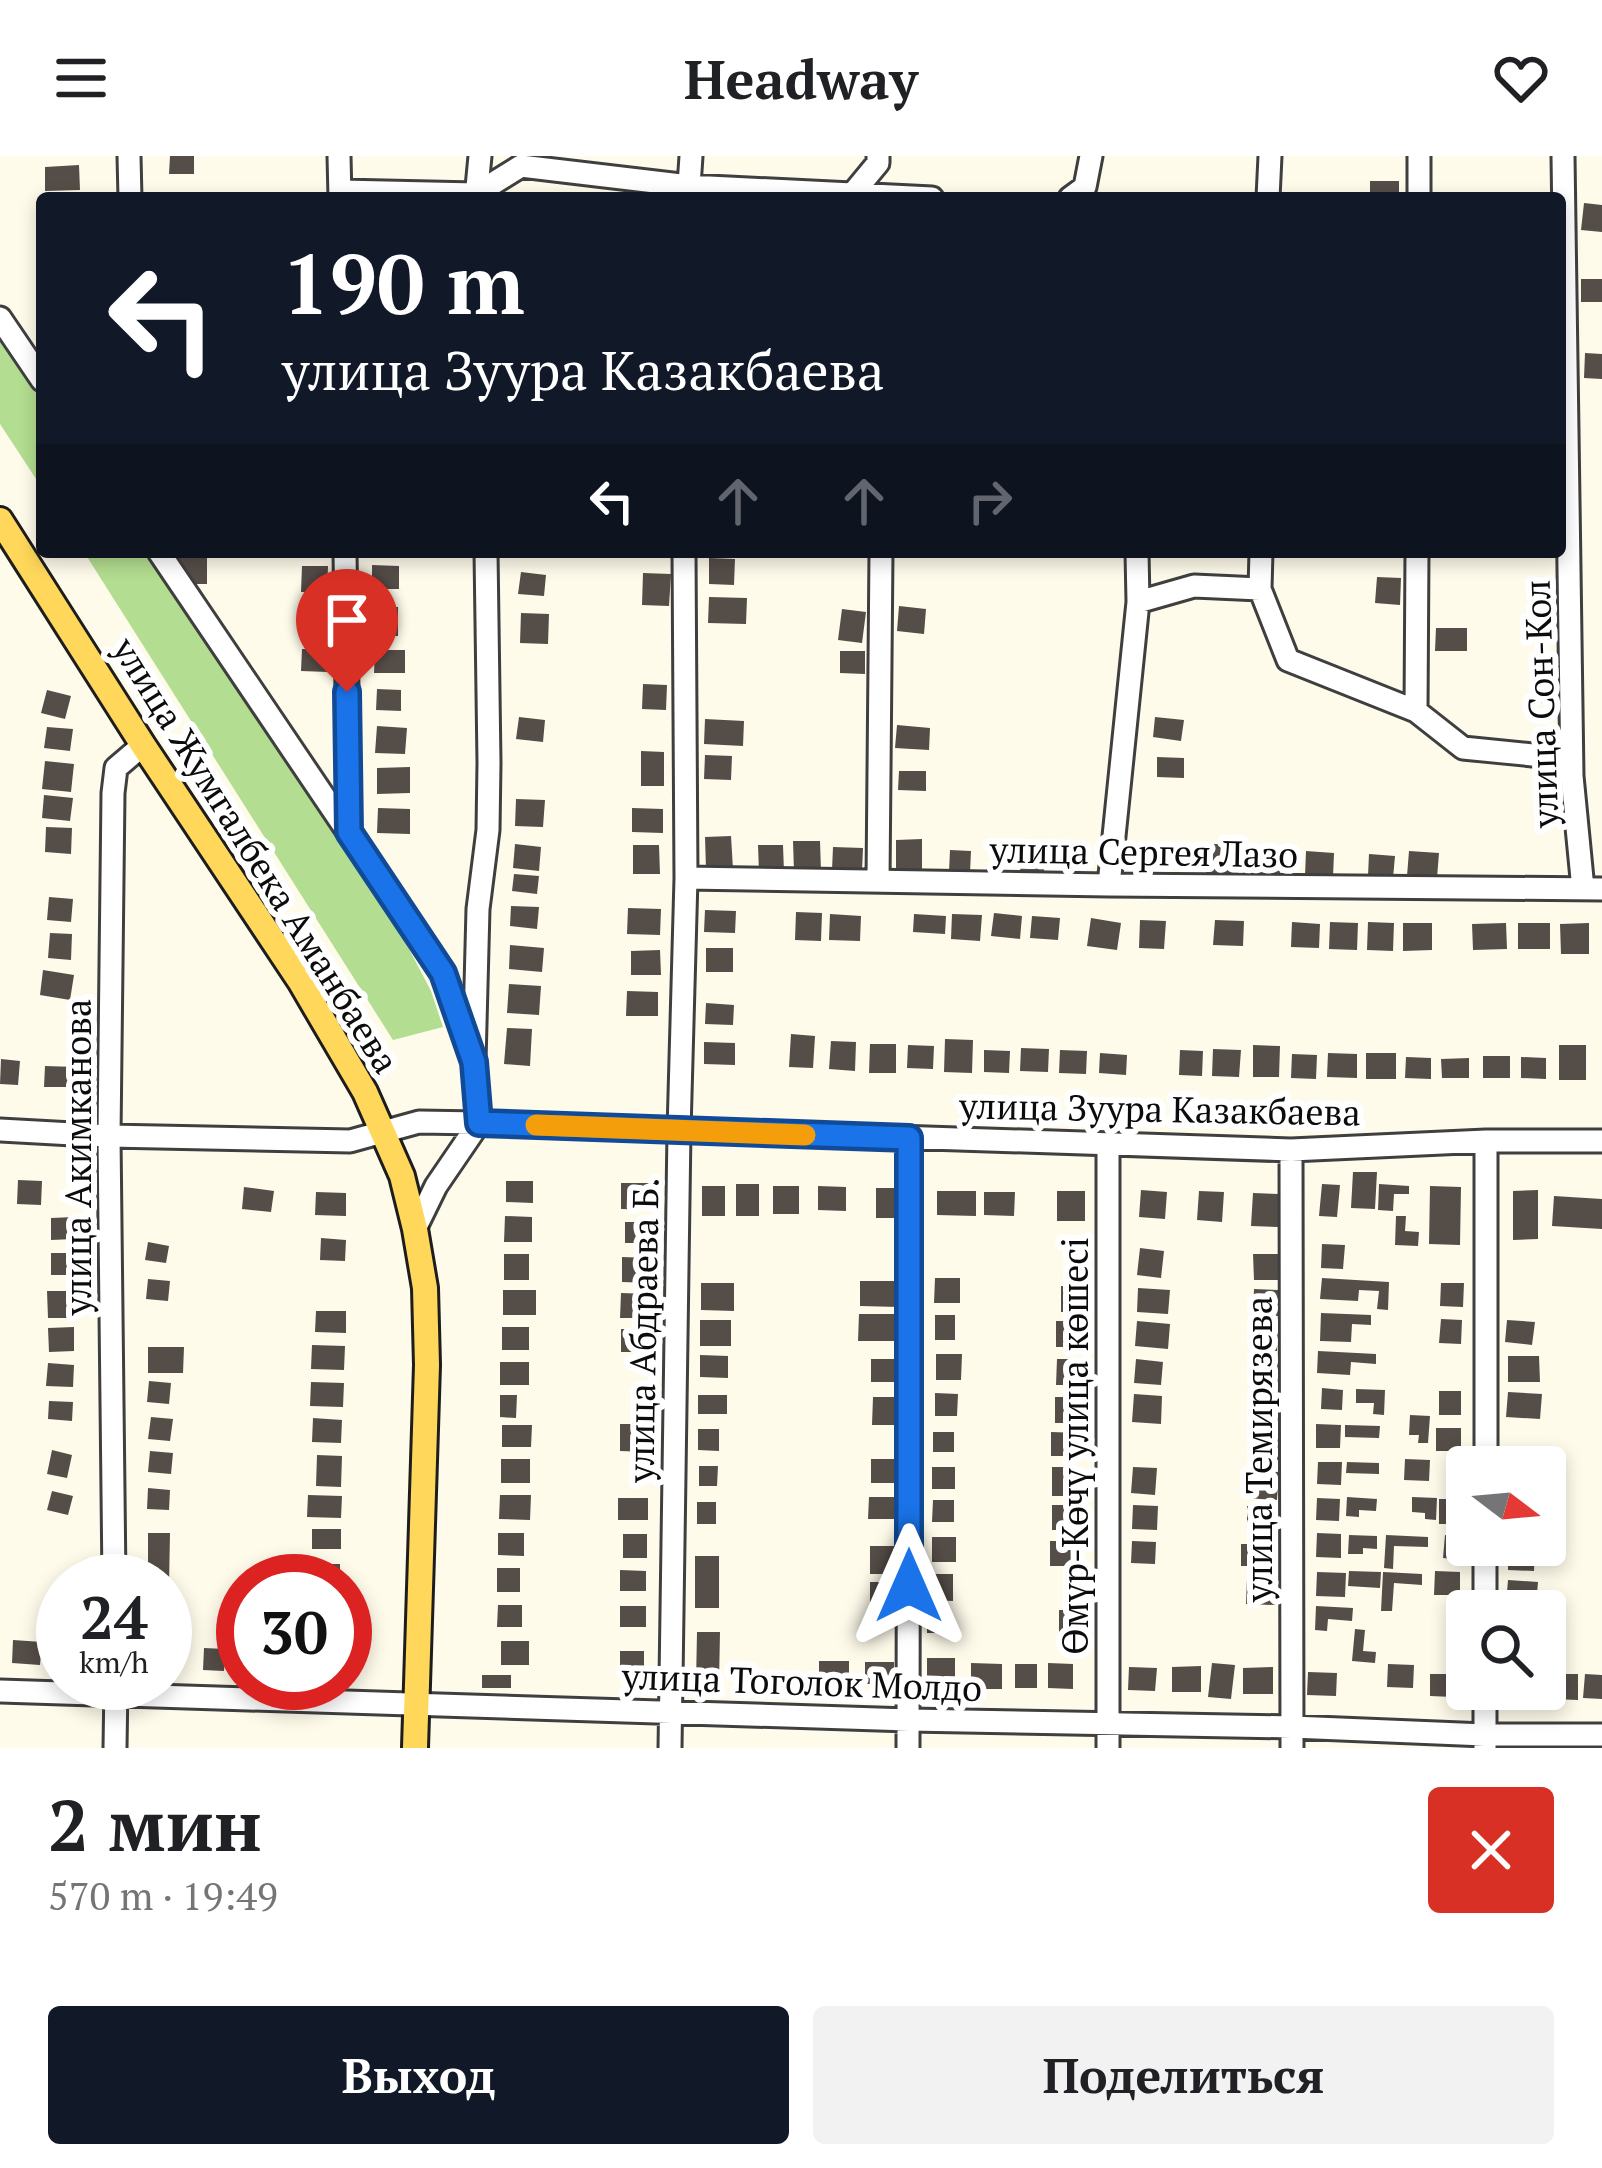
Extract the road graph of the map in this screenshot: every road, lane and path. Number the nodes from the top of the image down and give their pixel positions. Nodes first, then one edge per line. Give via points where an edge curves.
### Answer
1 (129, 156) edge
2 (339, 156) edge
3 (480, 156) edge
4 (691, 156) edge
5 (878, 156) edge
6 (1091, 156) edge
7 (1270, 156) edge
8 (1419, 156) edge
9 (1563, 156) edge
10 (689, 186) junction
11 (130, 192) edge
12 (340, 192) edge
13 (476, 192) edge
14 (482, 192) edge
15 (854, 192) joint
16 (1078, 192) edge
17 (1268, 192) edge
18 (1419, 192) edge
19 (1564, 192) edge
20 (0, 318) edge
21 (1566, 363) edge
22 (36, 371) edge
23 (0, 520) edge
24 (7, 542) edge
25 (163, 558) edge
26 (345, 558) edge
27 (486, 558) edge
28 (684, 558) edge
29 (881, 558) edge
30 (1137, 558) edge
31 (1261, 558) edge
32 (1417, 558) edge
33 (1260, 589) junction
34 (1138, 602) junction
35 (1416, 711) junction
36 (143, 745) junction
37 (1572, 776) junction
38 (349, 832) junction
39 (686, 878) junction
40 (878, 880) junction
41 (1109, 885) junction
42 (1593, 889) edge
43 (474, 1062) junction
44 (479, 1123) junction
45 (0, 1130) edge
46 (384, 1132) junction
47 (679, 1132) junction
48 (109, 1136) junction
49 (909, 1138) junction
50 (1486, 1141) junction
51 (1602, 1141) edge
52 (1108, 1144) junction
53 (1292, 1150) junction
54 (415, 1229) junction
55 (1486, 1446) edge
56 (114, 1554) edge
57 (36, 1690) edge
58 (0, 1691) edge
59 (192, 1692) edge
60 (416, 1702) junction
61 (116, 1710) edge
62 (1485, 1710) edge
63 (671, 1712) junction
64 (909, 1720) junction
65 (1109, 1723) junction
66 (1602, 1736) edge
67 (1292, 1738) edge
68 (1485, 1742) edge
69 (115, 1748) edge
70 (415, 1748) edge
71 (670, 1748) edge
72 (908, 1748) edge
73 (1108, 1748) edge

1 - 11 street
2 - 12 street
3 - 13 street
4 - 10 street
5 - 15 street
6 - 16 street
7 - 17 street
8 - 18 street
9 - 19 street, улица Сон-Кол
10 - 14 street via 521,166
10 - 15 street
20 - 22 street
21 - 37 street, улица Сон-Кол
23 - 24 main road, улица Жумгалбека Аманбаева
24 - 36 main road, улица Жумгалбека Аманбаева
25 - 38 street
26 - 38 street
27 - 43 street via 488,830
28 - 39 street, улица Абдраева Б.
29 - 40 street
30 - 34 street
31 - 33 street
32 - 35 street
33 - 34 street via 1194,586
33 - 35 street via 1288,660
34 - 41 street
35 - 37 street via 1463,748 1543,756
36 - 46 main road, улица Жумгалбека Аманбаева via 300,981
36 - 48 street, улица Акимканова via 116,768 113,793
37 - 42 street, улица Сон-Кол
38 - 43 street via 443,973
39 - 40 street, улица Сергея Лазо
39 - 47 street, улица Абдраева Б.
40 - 41 street, улица Сергея Лазо
41 - 42 street, улица Сергея Лазо
43 - 44 street
44 - 46 street, улица Зуура Казакбаева via 419,1122
44 - 47 street, улица Зуура Казакбаева
44 - 54 street
45 - 48 street, улица Зуура Казакбаева
46 - 48 street, улица Зуура Казакбаева via 350,1141
46 - 54 main road, улица Жумгалбека Аманбаева
47 - 49 street, улица Зуура Казакбаева
47 - 63 street, улица Абдраева Б.
48 - 56 street, улица Акимканова
49 - 52 street, улица Зуура Казакбаева
49 - 64 street
50 - 51 street, улица Зуура Казакбаева
50 - 53 street, улица Зуура Казакбаева
50 - 55 street
52 - 53 street, улица Зуура Казакбаева
52 - 65 street, Өмүр-Көчү улица көшесі
53 - 67 street, улица Темирязева
54 - 60 main road, улица Жумгалбека Аманбаева via 427,1365
57 - 58 street, улица Тоголок Молдо
59 - 60 street, улица Тоголок Молдо
60 - 63 street, улица Тоголок Молдо
60 - 70 main road, улица Жумгалбека Аманбаева
61 - 69 street
62 - 68 street
63 - 64 street, улица Тоголок Молдо
63 - 71 street, улица Абдраева Б.
64 - 65 street, улица Тоголок Молдо
64 - 72 street
65 - 67 street, улица Тоголок Молдо
65 - 73 street, Өмүр-Көчү улица көшесі
66 - 68 street, улица Тоголок Молдо
67 - 68 street, улица Тоголок Молдо

